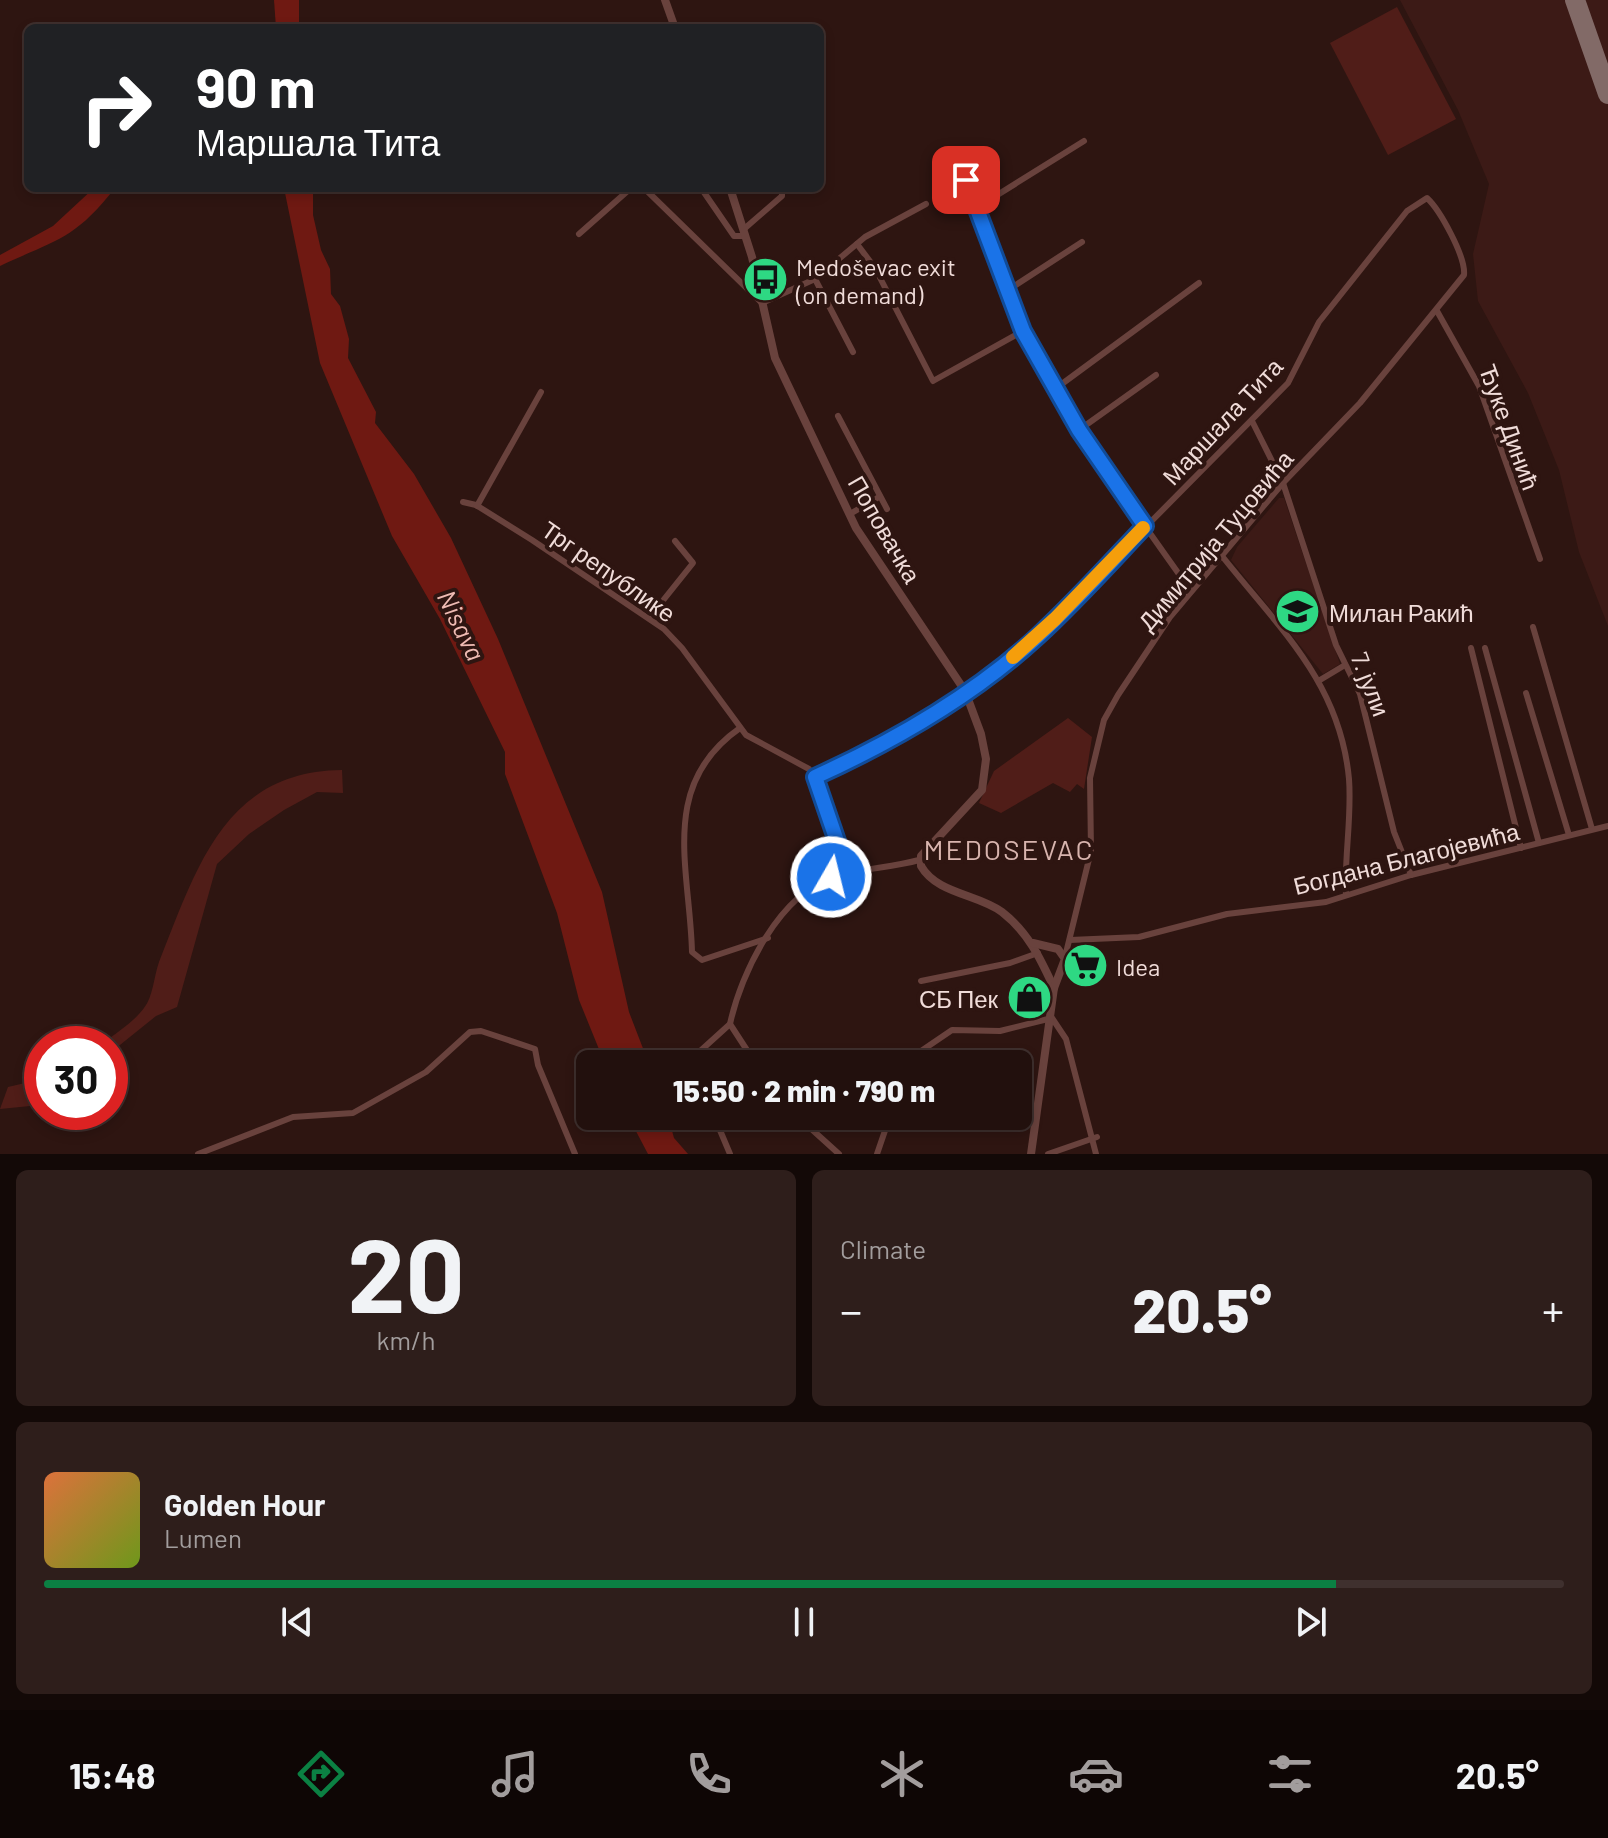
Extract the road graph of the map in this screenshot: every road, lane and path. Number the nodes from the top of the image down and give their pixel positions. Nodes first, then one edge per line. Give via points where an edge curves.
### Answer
1 (665, 0) edge
2 (674, 24) edge
3 (1084, 141) dead end
4 (966, 180) dead end
5 (626, 192) edge
6 (648, 192) edge
7 (704, 192) edge
8 (731, 192) edge
9 (782, 192) edge
10 (1427, 198) joint
11 (926, 204) dead end
12 (978, 207) junction
13 (745, 233) junction
14 (579, 234) dead end
15 (1082, 242) dead end
16 (857, 244) junction
17 (815, 279) junction
18 (1199, 283) dead end
19 (1008, 290) junction
20 (762, 303) junction
21 (1437, 311) junction
22 (1023, 331) junction
23 (853, 352) dead end
24 (1156, 375) dead end
25 (1055, 389) junction
26 (541, 392) dead end
27 (838, 416) dead end
28 (1252, 421) junction
29 (1079, 430) junction
30 (1283, 483) junction
31 (879, 497) junction
32 (463, 502) dead end
33 (477, 506) junction
34 (887, 509) dead end
35 (850, 514) junction
36 (1145, 526) junction
37 (675, 541) dead end
38 (1222, 556) junction
39 (1540, 559) dead end
40 (1191, 591) junction
41 (649, 618) junction
42 (1533, 627) dead end
43 (1471, 648) dead end
44 (1485, 648) dead end
45 (1345, 665) junction
46 (1320, 680) junction
47 (965, 691) junction
48 (1526, 693) dead end
49 (740, 728) junction
50 (815, 777) junction
51 (1608, 826) edge
52 (1592, 829) junction
53 (1569, 835) junction
54 (1539, 843) junction
55 (1521, 848) junction
56 (839, 852) junction
57 (919, 860) junction
58 (856, 872) junction
59 (1411, 875) junction
60 (831, 877) junction
61 (1346, 895) junction
62 (768, 938) junction
63 (1033, 943) junction
64 (1065, 948) junction
65 (1048, 949) junction
66 (1039, 955) junction
67 (1061, 970) junction
68 (1046, 971) junction
69 (921, 981) dead end
70 (1054, 988) junction
71 (1052, 1018) junction
72 (730, 1024) junction
73 (701, 1050) edge
74 (747, 1050) edge
75 (923, 1050) edge
76 (720, 1130) edge
77 (812, 1130) edge
78 (885, 1130) edge
79 (1095, 1137) junction
80 (198, 1154) edge
81 (575, 1154) edge
82 (730, 1154) edge
83 (839, 1154) edge
84 (877, 1154) edge
85 (1031, 1154) edge
86 (1048, 1154) edge
87 (1096, 1154) edge

1 - 2 street
3 - 12 street
4 - 12 street
5 - 14 street
6 - 20 street
7 - 13 street via 734,236
8 - 13 street, Поповачка
9 - 13 street
10 - 21 street, Димитрија Туцовића via 1465,269
10 - 28 street, Маршала Тита via 1412,205 1319,322 1288,383
11 - 16 street
12 - 19 street
13 - 20 street, Поповачка
15 - 19 street
16 - 17 street
16 - 22 street via 875,268 933,381
17 - 20 street
17 - 23 street
18 - 25 street
19 - 22 street
20 - 35 street, Поповачка via 775,358
21 - 30 street, Димитрија Туцовића via 1360,403
21 - 39 street, Ђуке Динић via 1479,386
22 - 25 street
24 - 29 street
25 - 29 street
26 - 33 street
27 - 31 street
28 - 30 street, 7. јули
28 - 36 street, Маршала Тита
29 - 36 street
30 - 38 street, Димитрија Туцовића
30 - 45 street, 7. јули
31 - 34 street
31 - 35 street
32 - 33 street, Трг републике
33 - 41 street, Трг републике
35 - 47 street, Поповачка
36 - 40 street
36 - 47 street, Маршала Тита via 1037,637
37 - 41 street via 693,563
38 - 40 street, Димитрија Туцовића
38 - 46 street
40 - 64 street, Димитрија Туцовића via 1132,671 1104,720 1088,792 1091,851
41 - 49 street, Трг републике via 682,648
42 - 52 street
43 - 55 street
44 - 54 street
45 - 46 street
45 - 59 street, 7. јули via 1360,694 1394,832
46 - 61 street via 1339,725 1349,778
47 - 50 street, Маршала Тита via 872,749
47 - 57 street, Поповачка via 984,746 984,787
48 - 53 street
49 - 50 street, Трг републике via 753,740 800,762
49 - 62 street via 716,748 690,791 682,850 692,952 702,960
50 - 56 street
51 - 52 street, Богдана Благојевића
52 - 53 street, Богдана Благојевића
53 - 54 street, Богдана Благојевића
54 - 55 street, Богдана Благојевића
55 - 59 street, Богдана Благојевића
56 - 58 street
56 - 60 street
57 - 58 street
57 - 63 street via 931,877 999,910
58 - 60 street
59 - 61 street, Богдана Благојевића
60 - 62 street via 796,899
61 - 64 street, Богдана Благојевића
62 - 72 street via 741,982
63 - 65 street
63 - 66 street
64 - 65 street
64 - 67 street
65 - 66 street
66 - 68 street
66 - 69 street
67 - 68 street
67 - 70 street
68 - 70 street
70 - 71 street
71 - 75 street via 1000,1031 952,1030
71 - 79 street via 1066,1039
71 - 85 street
72 - 73 street
72 - 74 street
76 - 82 street
77 - 83 street
78 - 84 street
79 - 86 street
79 - 87 street
80 - 81 street via 293,1117 342,1116 366,1107 442,1060 470,1032 481,1031 535,1049

